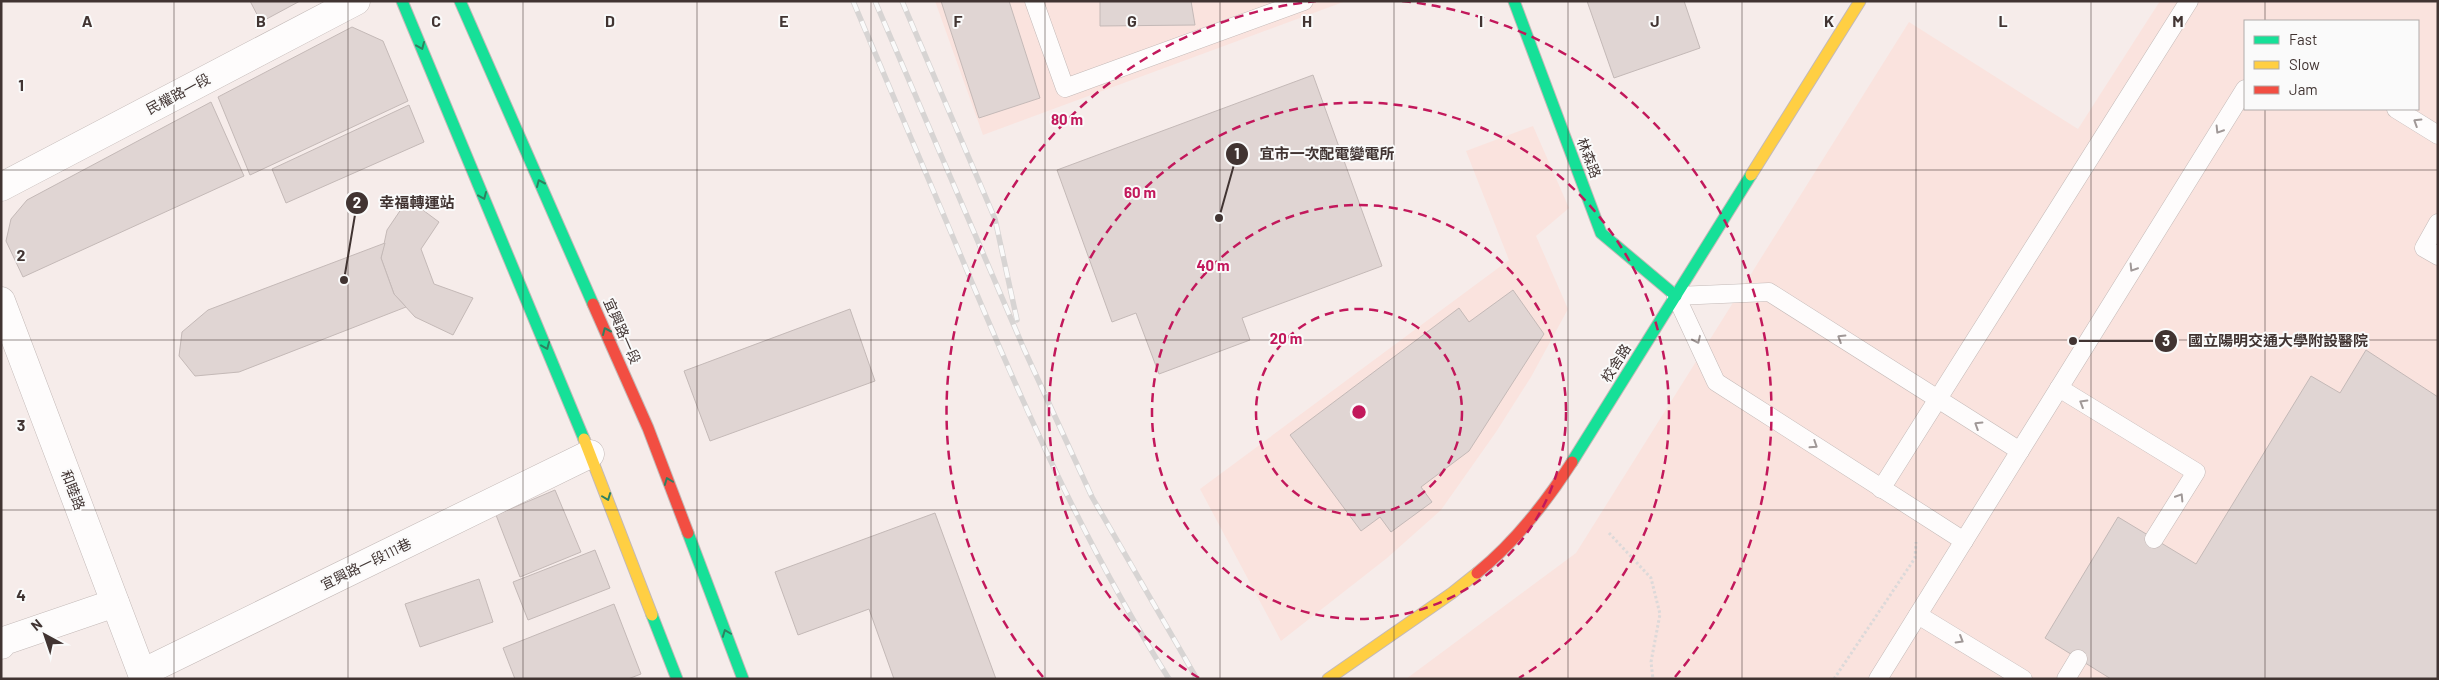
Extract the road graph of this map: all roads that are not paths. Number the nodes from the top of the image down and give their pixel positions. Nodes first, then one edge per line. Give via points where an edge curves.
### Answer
1 (356, 1) edge
2 (402, 1) edge
3 (460, 1) edge
4 (1034, 1) edge
5 (1304, 1) edge
6 (1514, 1) edge
7 (1860, 1) edge
8 (2190, 1) edge
9 (2244, 91) edge
10 (2398, 110) edge
11 (2438, 134) edge
12 (1, 187) edge
13 (2438, 223) edge
14 (2438, 256) edge
15 (1676, 296) junction
16 (1, 300) edge
17 (2058, 388) junction
18 (1939, 400) junction
19 (2020, 451) junction
20 (590, 454) junction
21 (1881, 489) junction
22 (2154, 539) dead end
23 (1964, 541) junction
24 (115, 603) junction
25 (1918, 615) junction
26 (1, 645) edge
27 (2078, 659) dead end
28 (143, 676) edge
29 (677, 679) edge
30 (743, 679) edge
31 (1328, 679) edge
32 (1878, 679) edge
33 (2023, 679) edge
34 (2066, 679) edge

1 - 12 street, 民權路一段
2 -> 20 street
30 -> 3 street, 宜興路一段 via 648,428
4 - 5 lane via 1065,88
6 - 15 street, 林森路 via 1601,233
7 - 15 street, 校舍路
8 - 18 lane
9 -> 17 lane
11 -> 10 lane
13 - 14 lane via 2424,248
18 -> 15 lane via 1769,292
15 -> 21 lane via 1716,382
15 - 31 street, 校舍路 via 1547,501 1499,555 1452,593
16 - 24 street, 和睦路
17 - 19 lane
22 -> 17 lane via 2196,472
19 -> 18 lane
18 - 21 lane
19 - 23 lane
20 - 28 street, 宜興路一段111巷
20 -> 29 street
21 - 23 lane
23 - 25 lane
24 - 26 street via 4,641
24 - 28 street, 和睦路
25 - 32 lane
25 -> 33 lane
27 - 34 lane

